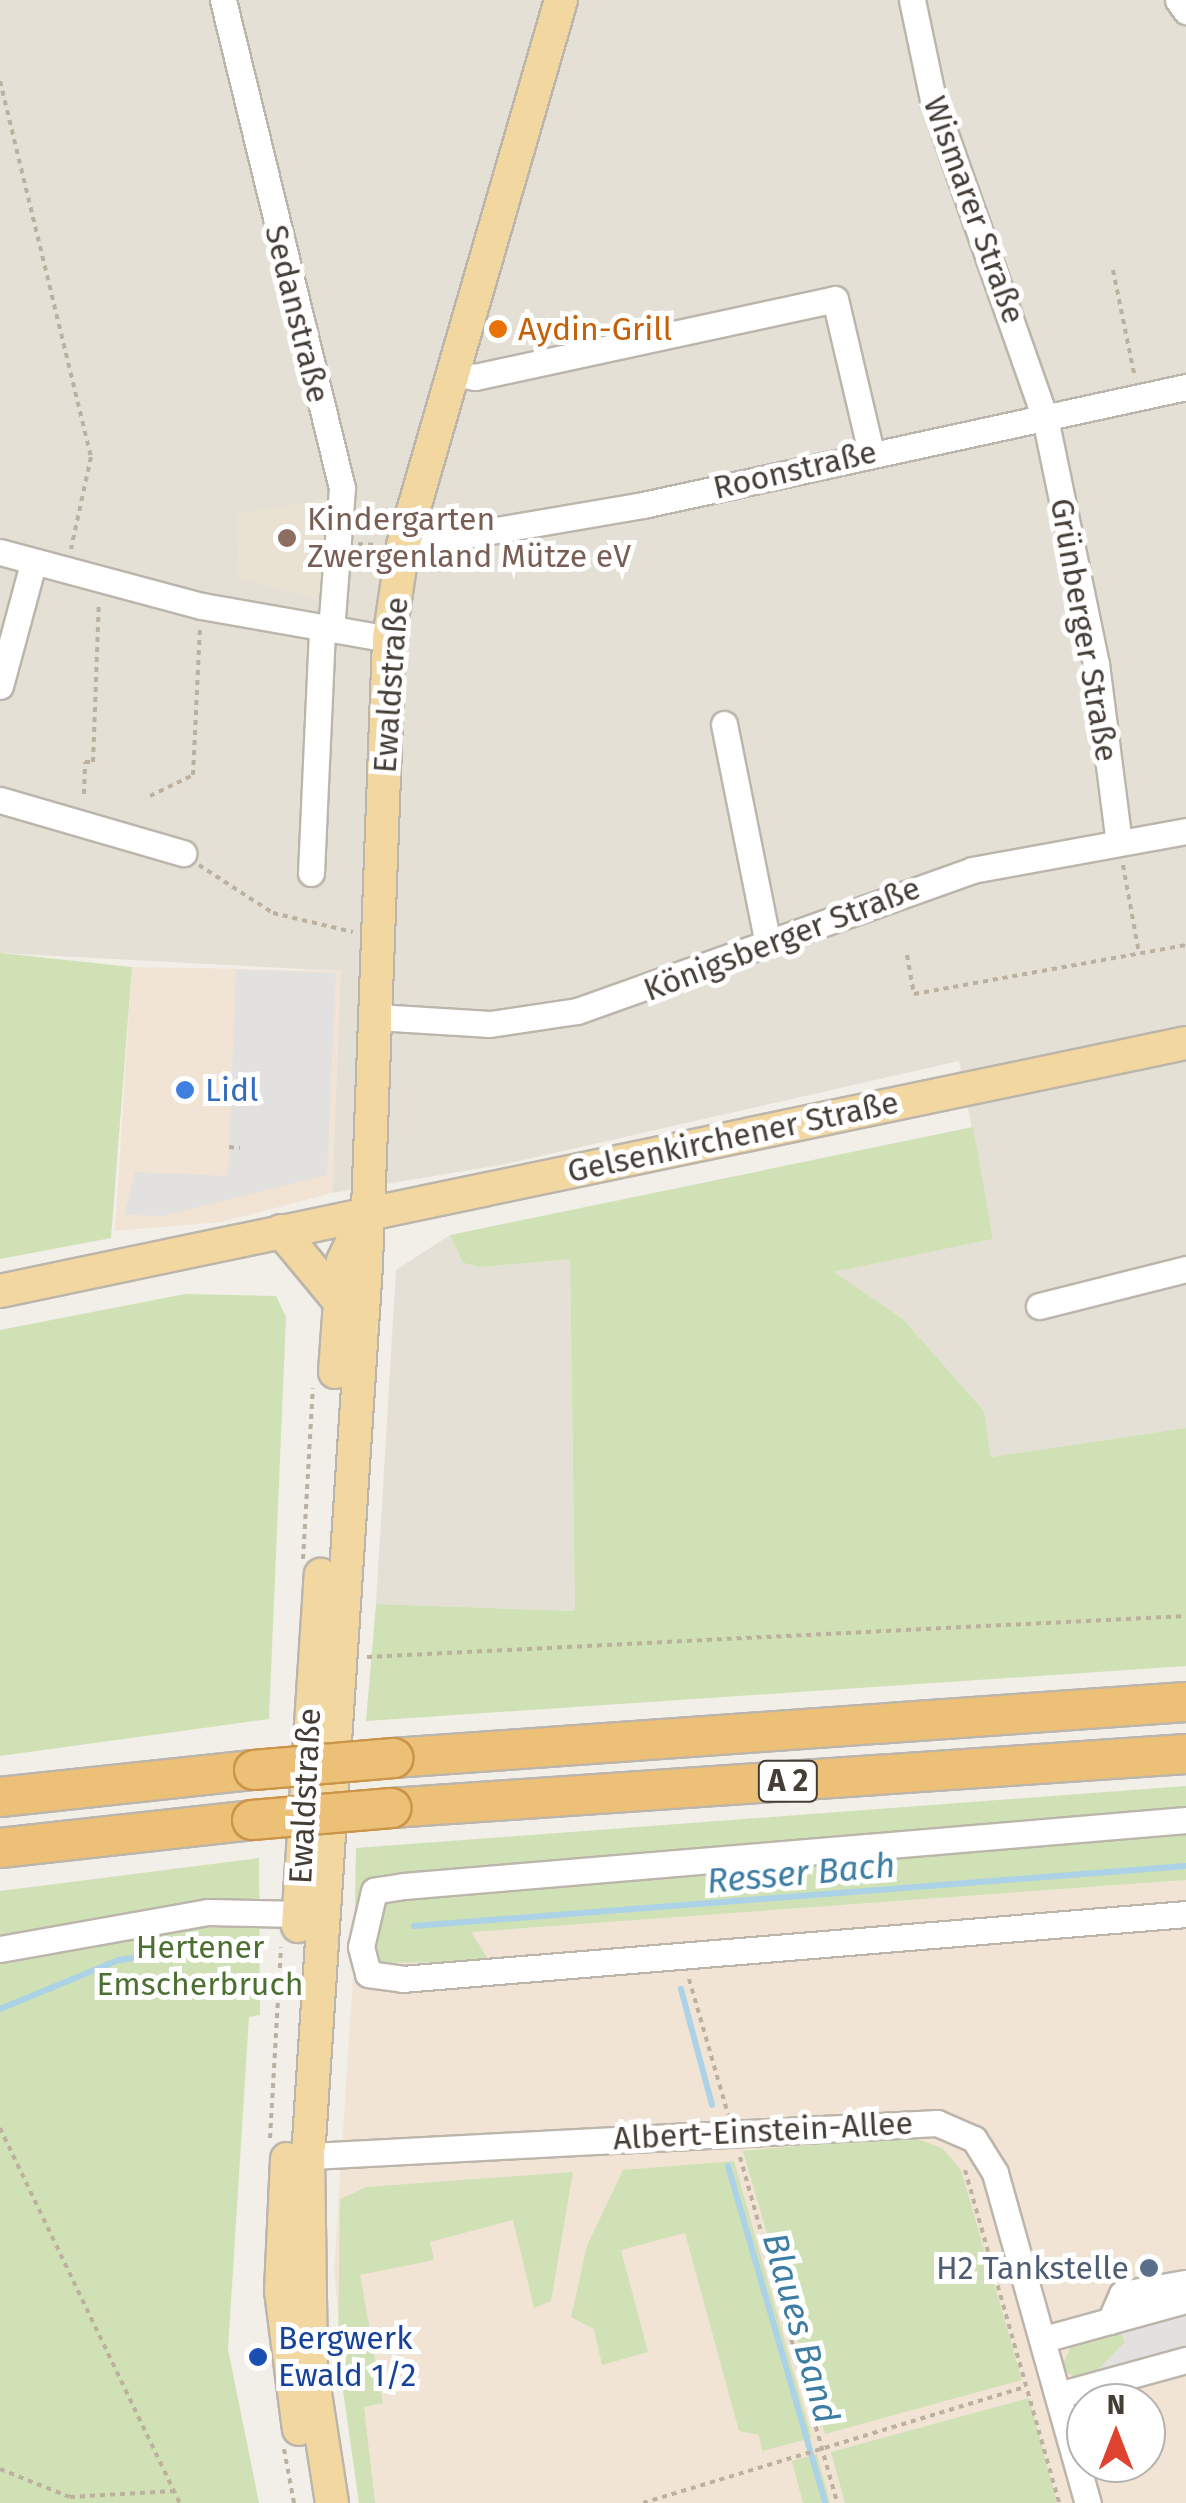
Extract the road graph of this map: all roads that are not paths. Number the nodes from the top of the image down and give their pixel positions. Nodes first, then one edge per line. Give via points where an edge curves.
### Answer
1 (223, 0) edge
2 (561, 0) edge
3 (912, 0) edge
4 (1178, 0) edge
5 (1186, 11) edge
6 (452, 374) junction
7 (1186, 386) edge
8 (1045, 418) junction
9 (871, 453) junction
10 (402, 546) junction
11 (0, 552) edge
12 (33, 564) junction
13 (327, 628) junction
14 (389, 639) junction
15 (0, 686) edge
16 (724, 724) dead end
17 (0, 800) edge
18 (1186, 831) edge
19 (1119, 843) junction
20 (183, 854) road end
21 (311, 874) dead end
22 (766, 940) junction
23 (376, 1018) junction
24 (1186, 1043) edge
25 (366, 1212) junction
26 (281, 1231) junction
27 (1186, 1269) edge
28 (0, 1291) edge
29 (340, 1302) junction
30 (1039, 1306) dead end
31 (1186, 1702) edge
32 (1186, 1754) edge
33 (0, 1796) edge
34 (1186, 1820) edge
35 (0, 1848) edge
36 (291, 1914) junction
37 (1186, 1914) edge
38 (0, 1949) edge
39 (298, 2157) junction
40 (1186, 2283) edge
41 (1186, 2300) edge
42 (1110, 2321) junction
43 (1044, 2339) junction
44 (1186, 2360) edge
45 (1056, 2387) junction
46 (313, 2503) edge
47 (332, 2503) edge
48 (1088, 2503) edge

1 - 13 street, Sedanstraße via 342,488 343,543
2 - 6 main road, Ewaldstraße
3 - 8 street, Wismarer Straße via 933,100
4 - 5 street
6 - 9 street via 475,377 835,299
6 - 10 main road, Ewaldstraße
7 - 8 street, Roonstraße
8 - 9 street, Roonstraße
8 - 19 street, Grünberger Straße via 1096,664
9 - 10 street, Roonstraße
10 - 14 main road, Ewaldstraße
11 - 12 street
12 - 13 street via 202,606
12 - 15 street
13 - 14 street
13 - 21 street
14 - 23 main road, Ewaldstraße
16 - 22 street
17 - 20 street
18 - 19 street, Königsberger Straße
19 - 22 street, Königsberger Straße via 972,870
22 - 23 street, Königsberger Straße via 680,979 544,1018
23 - 25 main road, Ewaldstraße
24 - 25 main road, Gelsenkirchener Straße
25 - 26 main road, Gelsenkirchener Straße
25 - 29 main road, Ewaldstraße via 343,1261
25 - 39 main road, Ewaldstraße
26 - 28 main road, Gelsenkirchener Straße
26 - 29 main road
27 - 30 street
29 - 36 main road, Ewaldstraße
31 - 33 highway, A 2, bridge via 393,1758
32 - 35 highway, A 2, bridge via 391,1808
34 - 37 street via 404,1886 374,1891 361,1948 368,1974 402,1979
36 - 38 street via 208,1912
36 - 39 main road, Ewaldstraße
39 - 43 street, Albert-Einstein-Allee via 735,2140 895,2120 938,2123 974,2140 995,2173
39 - 46 main road, Ewaldstraße via 282,2308
39 - 47 main road, Ewaldstraße via 311,2368
40 - 42 street via 1122,2294
41 - 42 street
42 - 43 street
43 - 45 street, Albert-Einstein-Allee
44 - 45 street
45 - 48 street, Albert-Einstein-Allee

